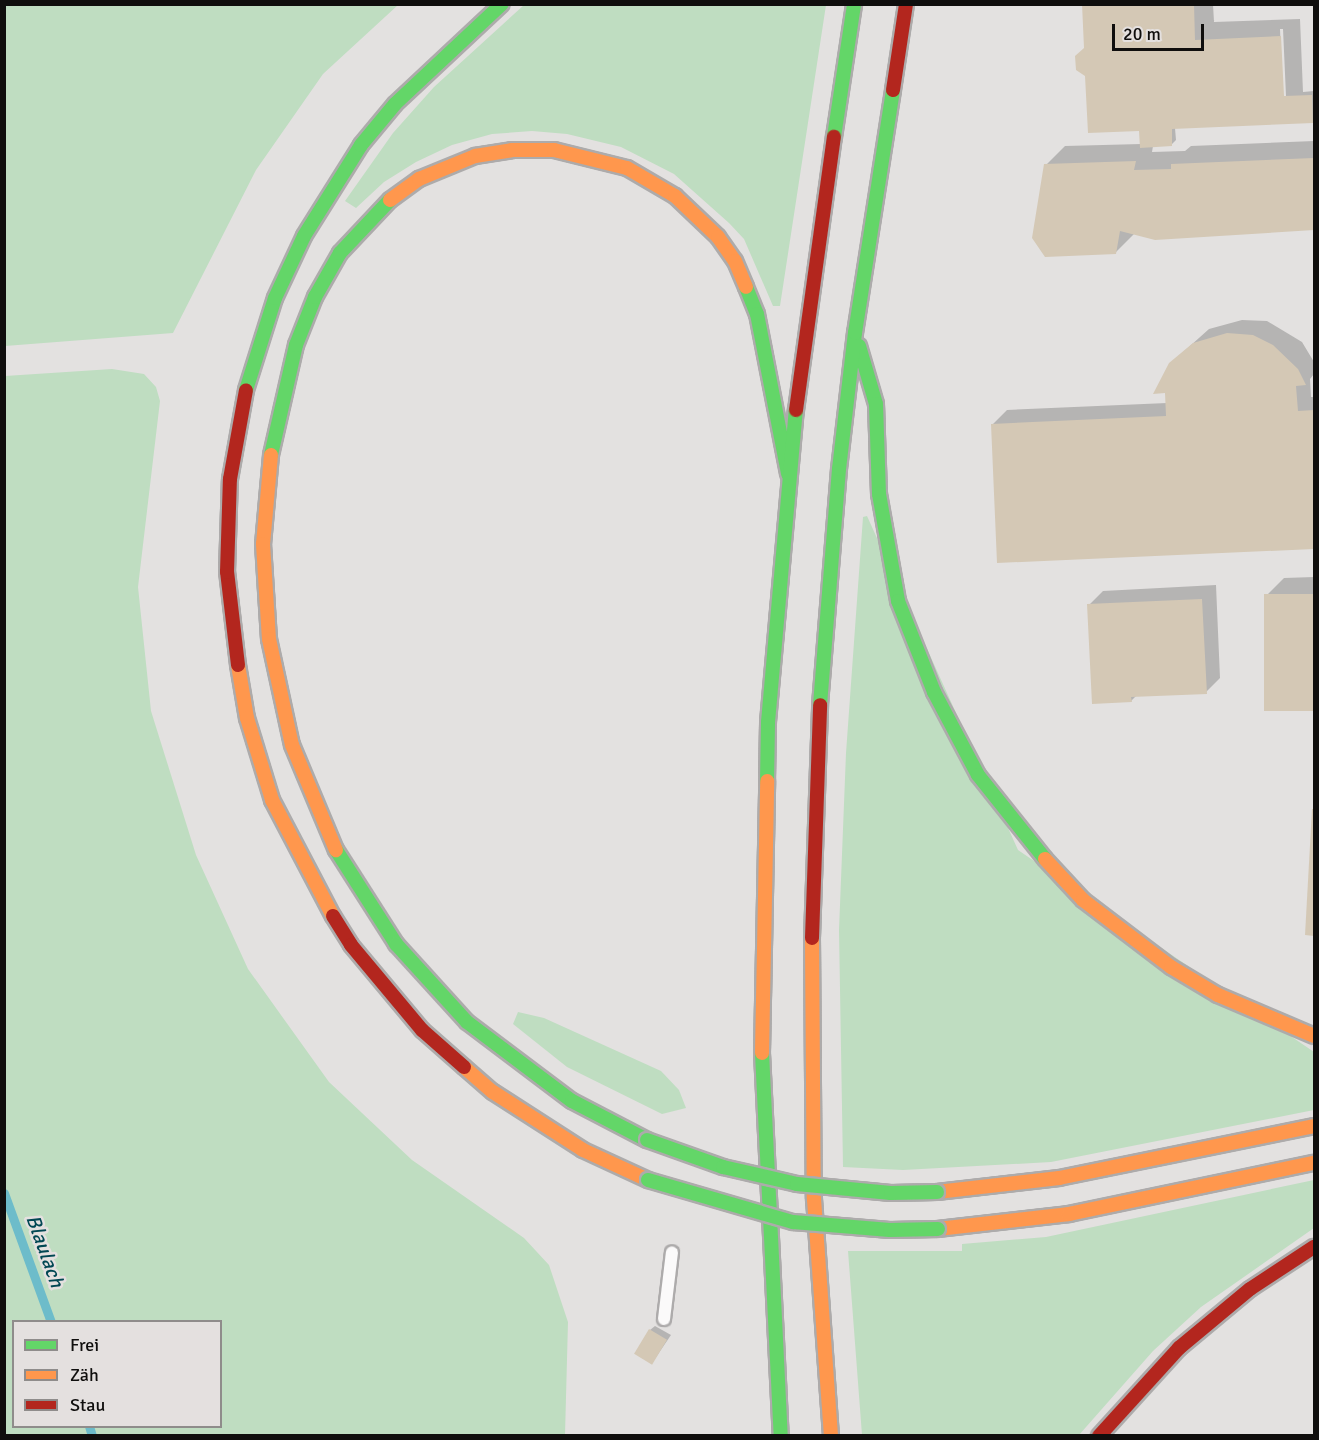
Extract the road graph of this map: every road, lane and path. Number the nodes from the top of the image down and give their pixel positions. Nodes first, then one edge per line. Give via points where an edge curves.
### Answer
1 (502, 4) edge
2 (854, 4) edge
3 (906, 4) edge
4 (855, 333) junction
5 (788, 474) junction
6 (1314, 1036) edge
7 (1314, 1126) edge
8 (1314, 1162) edge
9 (1314, 1246) edge
10 (672, 1252) dead end
11 (664, 1319) dead end
12 (781, 1436) edge
13 (831, 1436) edge
14 (1099, 1436) edge

1 - 8 highway, bridge via 403,96 361,145 304,236 275,298 245,395 230,479 230,622 247,718 272,800 311,880 358,954 422,1030 493,1092 583,1150 648,1180 723,1205 793,1222 890,1230 938,1229 1070,1214
2 - 5 highway via 813,265
3 - 4 highway
4 - 6 highway via 876,404 879,494 898,601 934,692 978,775 1032,845 1083,900 1111,923 1171,967 1218,995
4 - 13 highway via 826,616 813,866 814,1199
5 - 7 highway, bridge via 757,314 739,270 718,237 675,196 627,168 554,150 512,150 475,156 418,179 382,206 340,253 315,297 296,345 273,434 263,544 268,639 292,745 322,823 346,870 396,944 467,1022 572,1101 647,1140 723,1167 797,1184 891,1193 1059,1178
5 - 12 highway via 768,722 761,970 764,1195
9 - 14 highway via 1250,1289 1179,1348
10 - 11 lane

